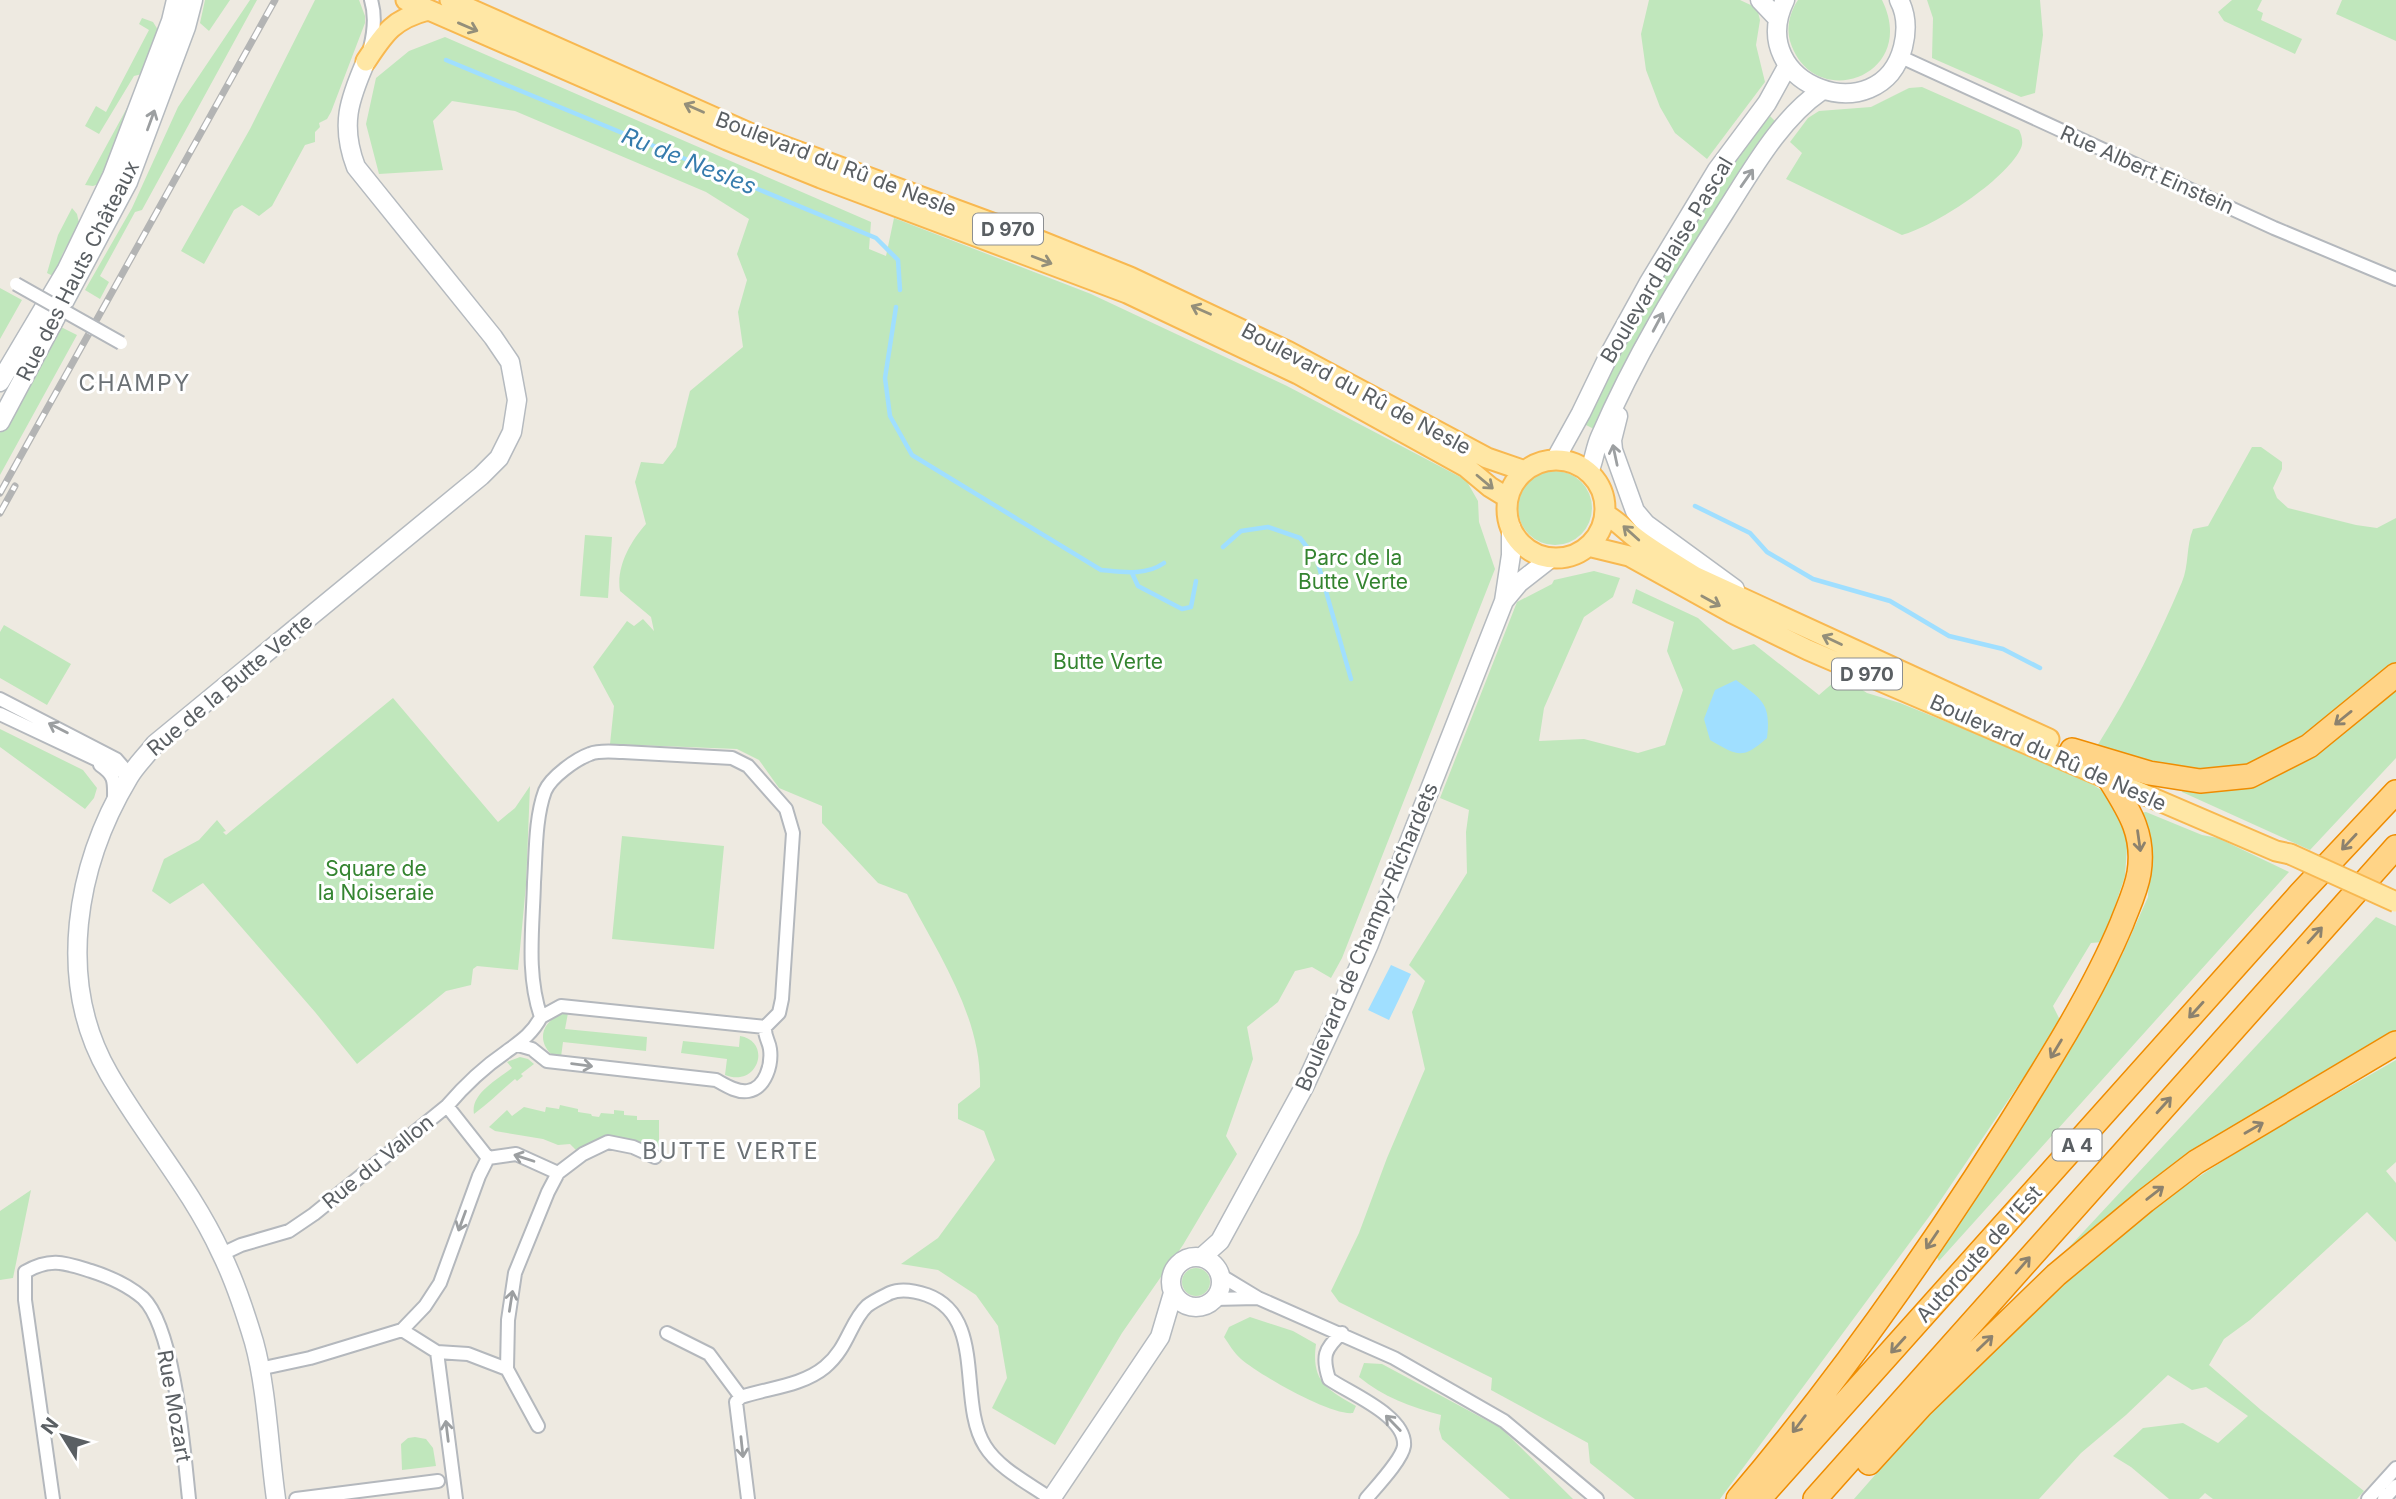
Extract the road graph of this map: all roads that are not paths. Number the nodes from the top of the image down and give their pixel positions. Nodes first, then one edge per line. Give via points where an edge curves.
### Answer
1 (176, 0) edge
2 (192, 0) edge
3 (371, 0) edge
4 (406, 0) edge
5 (450, 0) edge
6 (1760, 0) edge
7 (1785, 0) edge
8 (1899, 0) edge
9 (428, 10) junction
10 (1778, 19) junction
11 (1900, 57) junction
12 (366, 61) junction
13 (1788, 65) junction
14 (1821, 91) junction
15 (2396, 279) edge
16 (16, 284) dead end
17 (121, 343) dead end
18 (1637, 362) junction
19 (0, 382) edge
20 (0, 422) edge
21 (1555, 460) junction
22 (1525, 471) junction
23 (1589, 472) junction
24 (1508, 498) junction
25 (1605, 514) junction
26 (1511, 527) junction
27 (1588, 546) junction
28 (1550, 558) junction
29 (1504, 601) junction
30 (1758, 606) junction
31 (2396, 675) edge
32 (0, 699) edge
33 (0, 714) edge
34 (155, 744) junction
35 (2072, 750) junction
36 (89, 756) junction
37 (116, 759) junction
38 (130, 775) junction
39 (2110, 780) junction
40 (2396, 792) edge
41 (113, 807) junction
42 (2396, 847) edge
43 (2290, 853) junction
44 (2396, 902) edge
45 (541, 1017) junction
46 (765, 1027) junction
47 (2396, 1043) edge
48 (518, 1045) junction
49 (447, 1106) junction
50 (655, 1157) dead end
51 (488, 1158) junction
52 (558, 1173) junction
53 (222, 1254) junction
54 (1212, 1265) junction
55 (1173, 1293) junction
56 (1258, 1298) junction
57 (1214, 1299) junction
58 (1193, 1307) junction
59 (402, 1330) junction
60 (667, 1333) dead end
61 (1342, 1333) junction
62 (1160, 1337) junction
63 (437, 1352) junction
64 (259, 1369) junction
65 (507, 1369) junction
66 (741, 1397) junction
67 (538, 1426) dead end
68 (2396, 1468) edge
69 (438, 1481) dead end
70 (2396, 1486) edge
71 (53, 1499) edge
72 (189, 1499) edge
73 (276, 1499) edge
74 (296, 1499) edge
75 (456, 1499) edge
76 (748, 1499) edge
77 (1051, 1499) edge
78 (1366, 1499) edge
79 (1597, 1499) edge
80 (1738, 1499) edge
81 (1759, 1499) edge
82 (1815, 1499) edge
83 (1836, 1499) edge
84 (2368, 1499) edge
85 (2384, 1499) edge

1 - 19 street, Rue des Hauts Châteaux via 113,176 67,269
20 -> 2 street, Rue des Hauts Châteaux via 128,182
3 - 12 street, Rue de la Butte Verte via 373,34
4 - 9 main road
22 -> 5 main road, Boulevard du Rû de Nesle / D 970 via 1486,457 1287,351 1130,278 756,136
6 - 10 street
7 - 10 street
8 - 11 street via 1906,21
9 - 12 main road via 394,24
9 -> 24 main road via 774,159 1127,293 1298,374 1466,467
10 - 13 street via 1779,42
11 - 14 street via 1887,76 1867,89 1844,94
11 - 15 street, Rue Albert Einstein
12 - 34 street, Rue de la Butte Verte via 347,117 356,167 505,352 517,400 512,432 499,458 481,476
13 - 14 street
13 - 21 street, Boulevard Blaise Pascal via 1648,284
18 -> 14 street, Boulevard Blaise Pascal via 1743,183 1789,120
16 - 17 street, bridge
18 - 23 street, Boulevard Blaise Pascal via 1600,435
30 -> 18 street via 1646,524 1635,511 1612,440
21 - 22 main road
21 - 23 main road via 1572,462
22 - 24 main road
23 - 25 main road via 1602,491
24 - 26 main road
25 - 27 main road via 1599,533
30 -> 25 main road, D 970 via 1696,577
26 - 28 main road via 1523,545
26 - 29 street, Boulevard de Champy-Richardets
27 - 28 main road via 1566,557
27 -> 39 main road, Boulevard du Rû de Nesle / D 970 via 1629,556 1808,650
28 - 29 street, Boulevard de Champy-Richardets
29 - 54 street, Boulevard de Champy-Richardets via 1342,1005 1304,1087 1220,1241
35 -> 30 main road, D 970
31 -> 35 highway via 2309,746 2250,776 2200,781 2149,773
37 -> 32 street
33 - 36 street
34 - 37 street via 140,758
34 - 38 street, Rue de la Butte Verte
35 - 43 main road, D 970
36 - 38 street
36 - 41 street via 110,772
37 - 38 street
38 - 41 street, Rue de la Butte Verte
39 - 43 main road, Boulevard du Rû de Nesle / D 970 via 2276,852
39 -> 80 highway via 2139,833 2139,876 2092,990 2026,1098 1890,1300
40 -> 81 highway, Autoroute de l’Est / A 4
41 - 53 street, Rue de la Butte Verte via 88,867 82,895 78,958 89,1026 108,1073 192,1198
82 -> 42 highway, Autoroute de l’Est / A 4
43 - 44 main road, Boulevard du Rû de Nesle / D 970, bridge
45 - 46 street via 561,1006
45 - 46 street via 531,965 537,831 546,790 592,753 623,752 732,758 748,766 786,809 793,833 782,999 779,1013
45 - 48 street, Rue du Vallon
48 -> 46 street via 547,1061 716,1080 748,1091 767,1074 770,1048
83 -> 47 highway via 1921,1406 2090,1245 2196,1162
48 - 49 street, Rue du Vallon
49 - 51 street
49 - 53 street, Rue du Vallon via 289,1231
50 - 52 street via 608,1142
52 -> 51 street via 516,1154
51 -> 59 street via 440,1283
65 -> 52 street via 515,1273
53 - 64 street, Rue de la Butte Verte
54 - 55 street, Boulevard de Champy-Richardets via 1185,1258 1171,1277
54 - 56 street
54 - 57 street via 1221,1284
55 - 58 street via 1181,1303
55 - 62 street, Boulevard de Champy-Richardets
56 - 57 street
56 - 61 street
57 - 58 street, Boulevard de Champy-Richardets
58 - 62 street, Boulevard de Champy-Richardets
59 - 63 street
59 - 64 street
60 - 66 street via 709,1354
78 -> 61 street via 1404,1448 1403,1436 1374,1405 1329,1379 1324,1362 1329,1344
61 - 79 street via 1504,1422
62 - 77 street, Boulevard de Champy-Richardets
63 - 65 street via 468,1354
75 -> 63 street
64 - 73 street, Rue de la Butte Verte
65 - 67 street
66 -> 76 street via 736,1402
66 - 77 street via 824,1368 842,1349 867,1306 893,1292 914,1291 937,1300 959,1324 976,1423 985,1446 1003,1465
68 - 84 street
69 - 74 street
70 - 85 street
71 - 72 street, Rue Mozart via 25,1300 25,1272 53,1261 104,1275 145,1300 158,1323 172,1373

